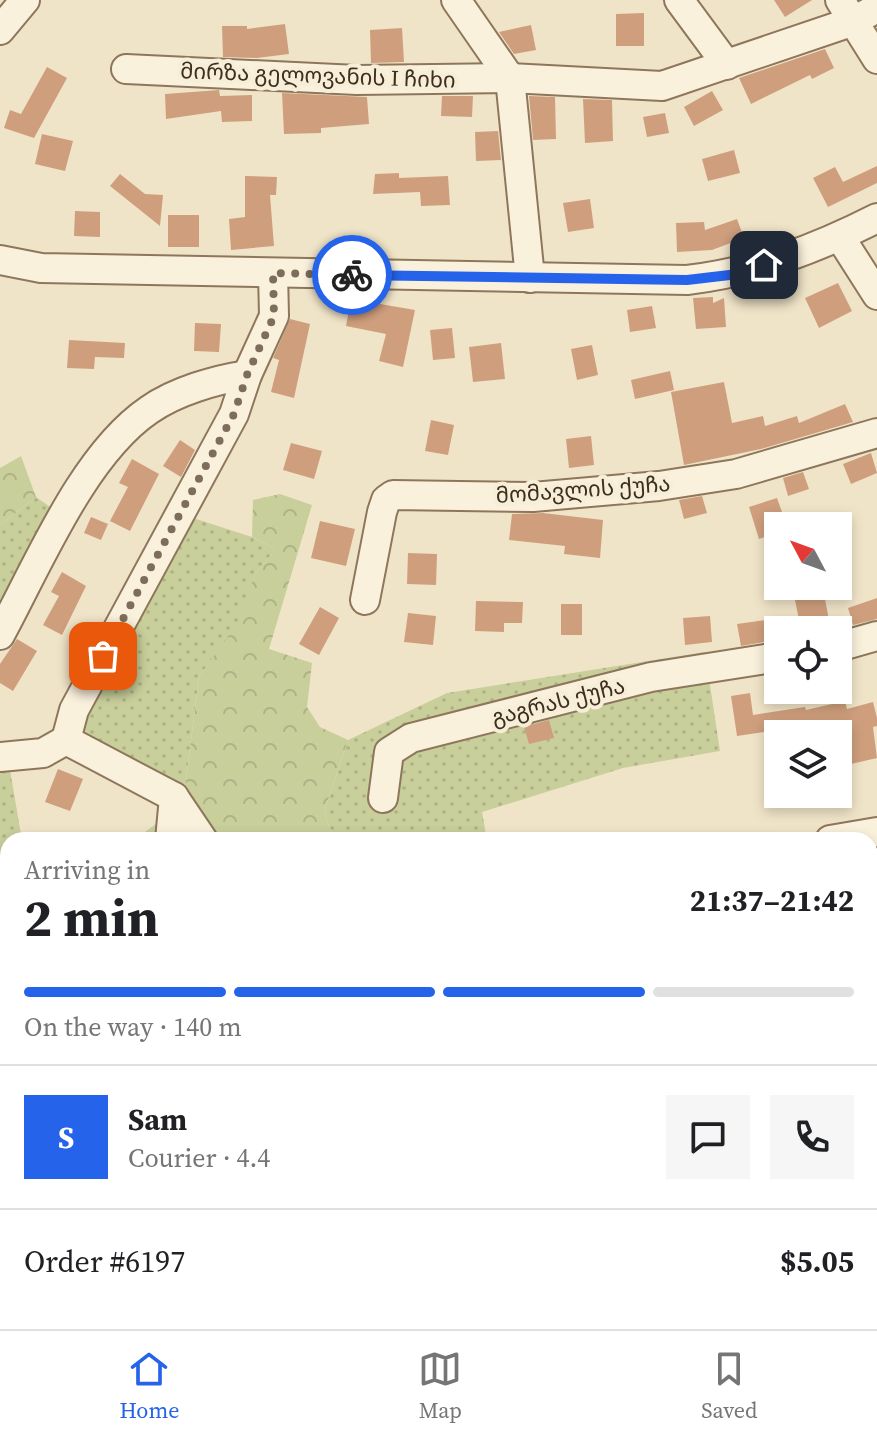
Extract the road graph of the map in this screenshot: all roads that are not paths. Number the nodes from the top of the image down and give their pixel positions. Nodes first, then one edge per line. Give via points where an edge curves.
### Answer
1 (25, 0) edge
2 (456, 0) edge
3 (679, 0) edge
4 (857, 10) edge
5 (0, 30) edge
6 (877, 59) edge
7 (727, 65) junction
8 (126, 69) dead end
9 (510, 78) junction
10 (877, 218) edge
11 (840, 237) junction
12 (0, 260) edge
13 (273, 273) junction
14 (530, 278) junction
15 (877, 295) edge
16 (247, 375) junction
17 (877, 433) edge
18 (365, 600) dead end
19 (0, 635) edge
20 (877, 636) edge
21 (852, 643) edge
22 (764, 659) edge
23 (66, 740) junction
24 (0, 757) edge
25 (174, 797) junction
26 (383, 798) dead end
27 (171, 832) edge
28 (198, 832) edge

1 - 5 street
2 - 9 street
3 - 7 street
4 - 6 street
4 - 7 street, მირზა გელოვანის I ჩიხი
7 - 9 street, მირზა გელოვანის I ჩიხი via 662,86
8 - 9 street, მირზა გელოვანის I ჩიხი via 357,80
9 - 14 street
10 - 11 street
11 - 14 street via 738,274 687,280
11 - 15 street
12 - 13 street via 41,268
13 - 14 street
13 - 16 street via 274,316
16 - 19 street via 219,379 149,410 93,464
16 - 23 street via 234,414 74,710
17 - 18 street, მომავლის ქუჩა via 736,474 659,486 533,497 393,495 382,512
20 - 21 street
22 - 26 street, გაგრას ქუჩა via 651,677 411,738 389,752
23 - 24 street via 43,753
23 - 25 street
25 - 27 street
25 - 28 street

